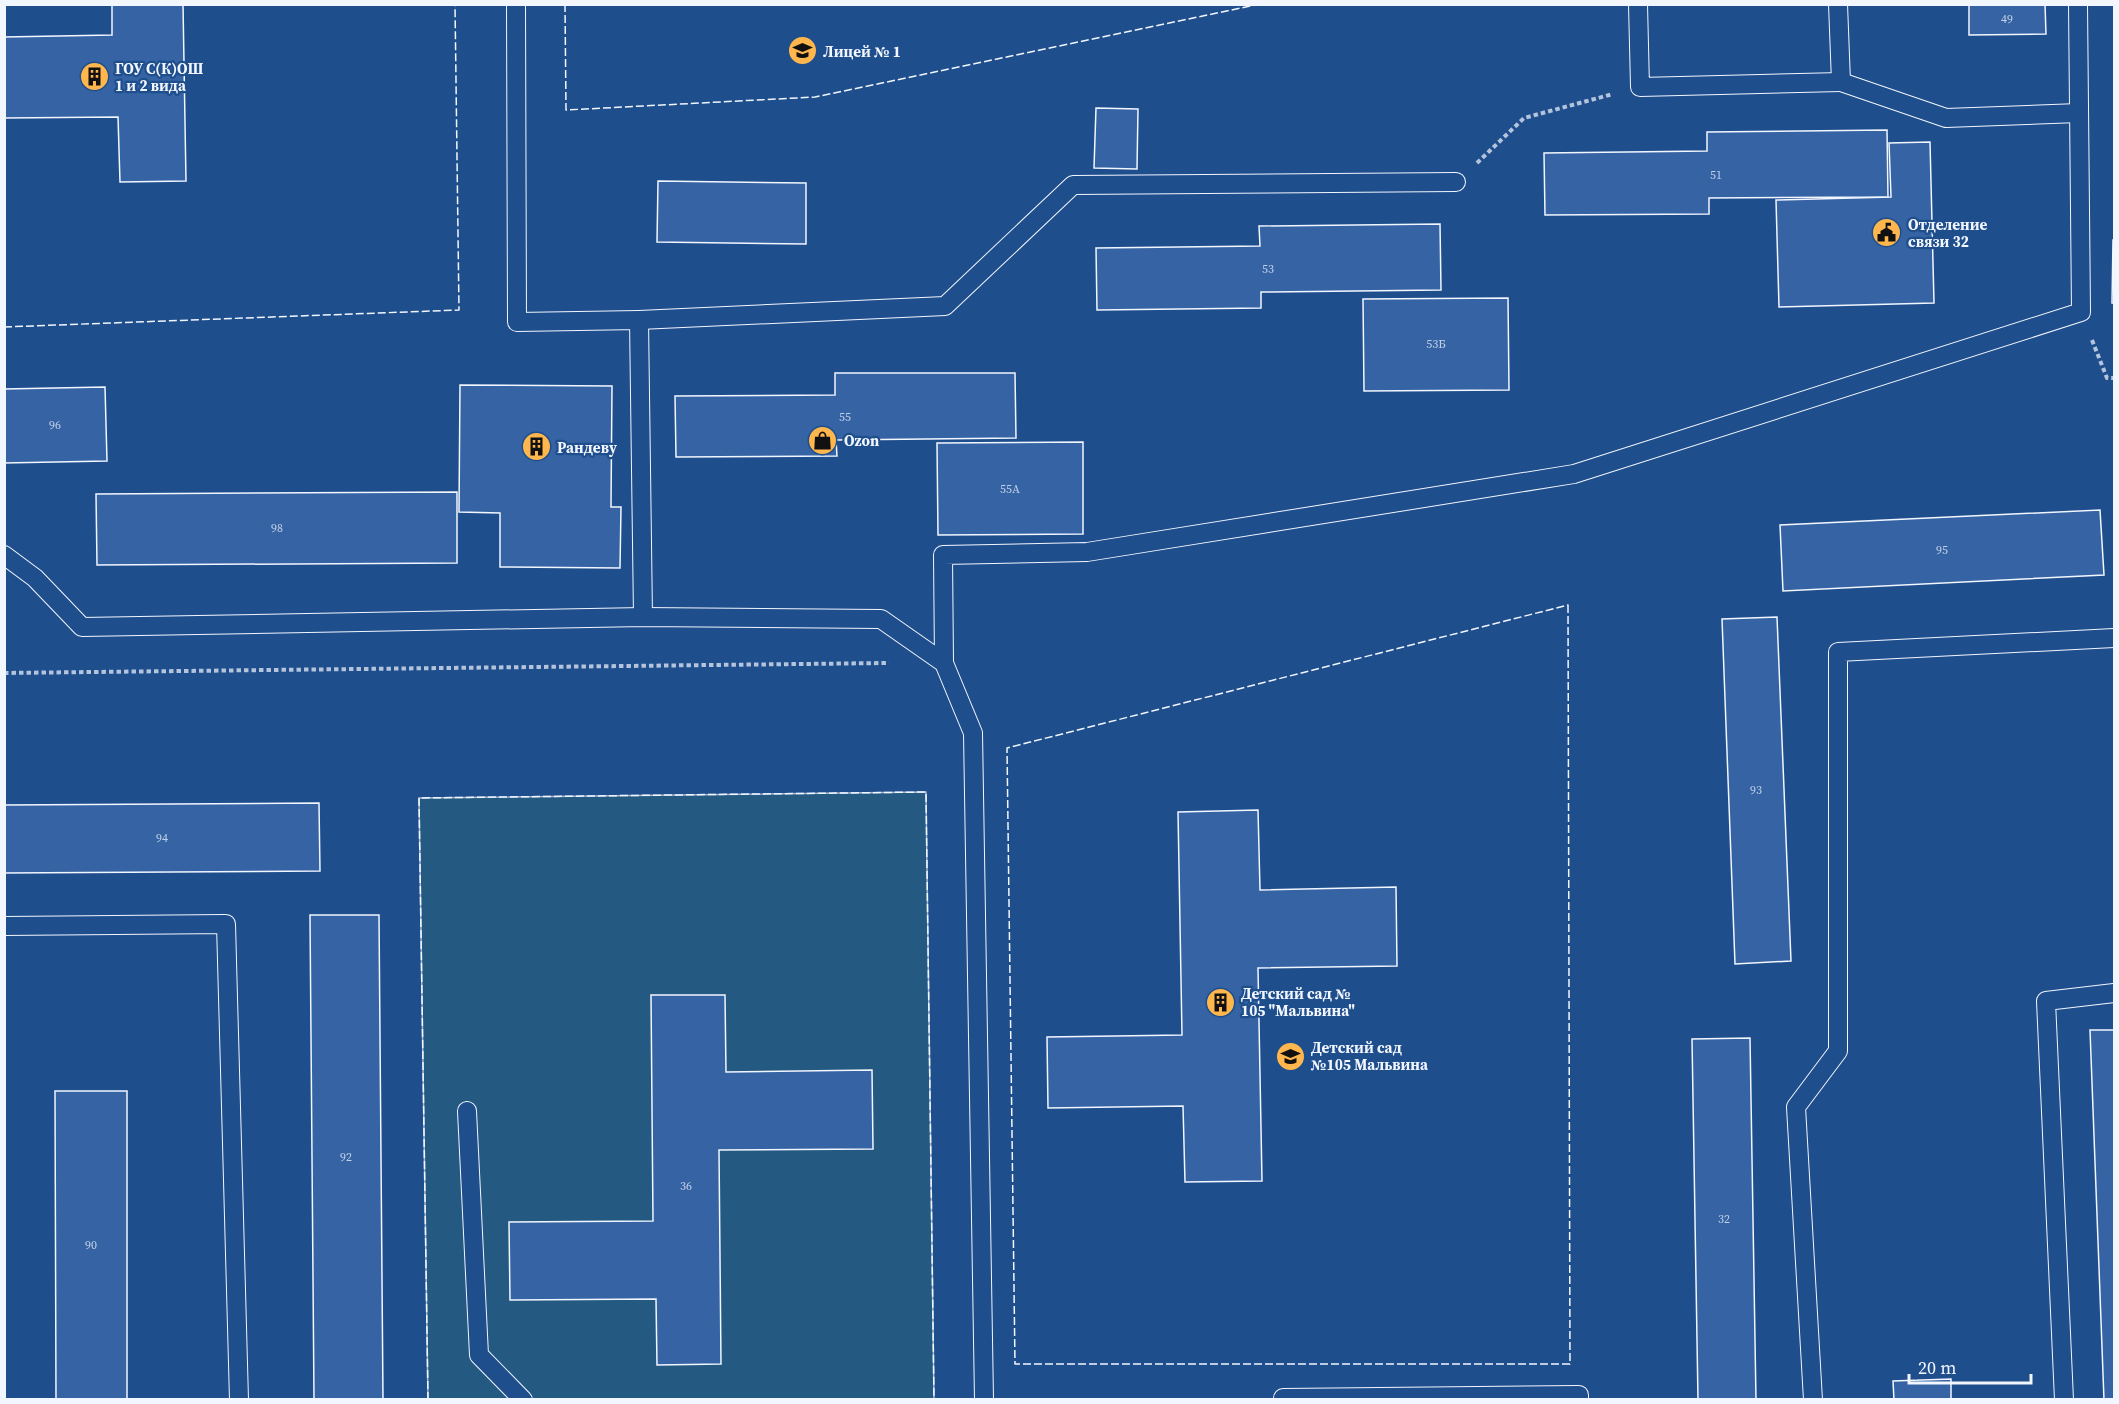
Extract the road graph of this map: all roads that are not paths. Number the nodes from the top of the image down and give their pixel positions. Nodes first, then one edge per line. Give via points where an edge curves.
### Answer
1 (516, 4) edge
2 (1638, 4) edge
3 (1838, 4) edge
4 (2078, 4) edge
5 (1841, 82) junction
6 (2079, 113) junction
7 (1456, 182) road end
8 (639, 320) junction
9 (4, 555) edge
10 (643, 617) junction
11 (2115, 638) edge
12 (944, 663) junction
13 (4, 926) edge
14 (2115, 993) edge
15 (467, 1111) dead end
16 (1283, 1398) edge
17 (239, 1400) edge
18 (524, 1400) edge
19 (984, 1400) edge
20 (1579, 1400) edge
21 (1813, 1400) edge
22 (2064, 1400) edge

1 - 8 lane via 517,322
2 - 5 lane via 1640,87
3 - 5 lane
4 - 6 lane
5 - 6 lane via 1946,118
6 - 12 lane via 2081,312 1574,474 1087,552 943,555
7 - 8 lane via 1073,185 945,306
8 - 10 lane
9 - 10 lane via 34,578 82,627
10 - 12 lane via 881,619
11 - 21 lane via 1838,652 1838,1051 1796,1107
12 - 19 lane via 973,734
13 - 17 lane via 226,924
14 - 22 lane via 2046,1001
15 - 18 lane via 479,1355
16 - 20 lane via 1579,1395

